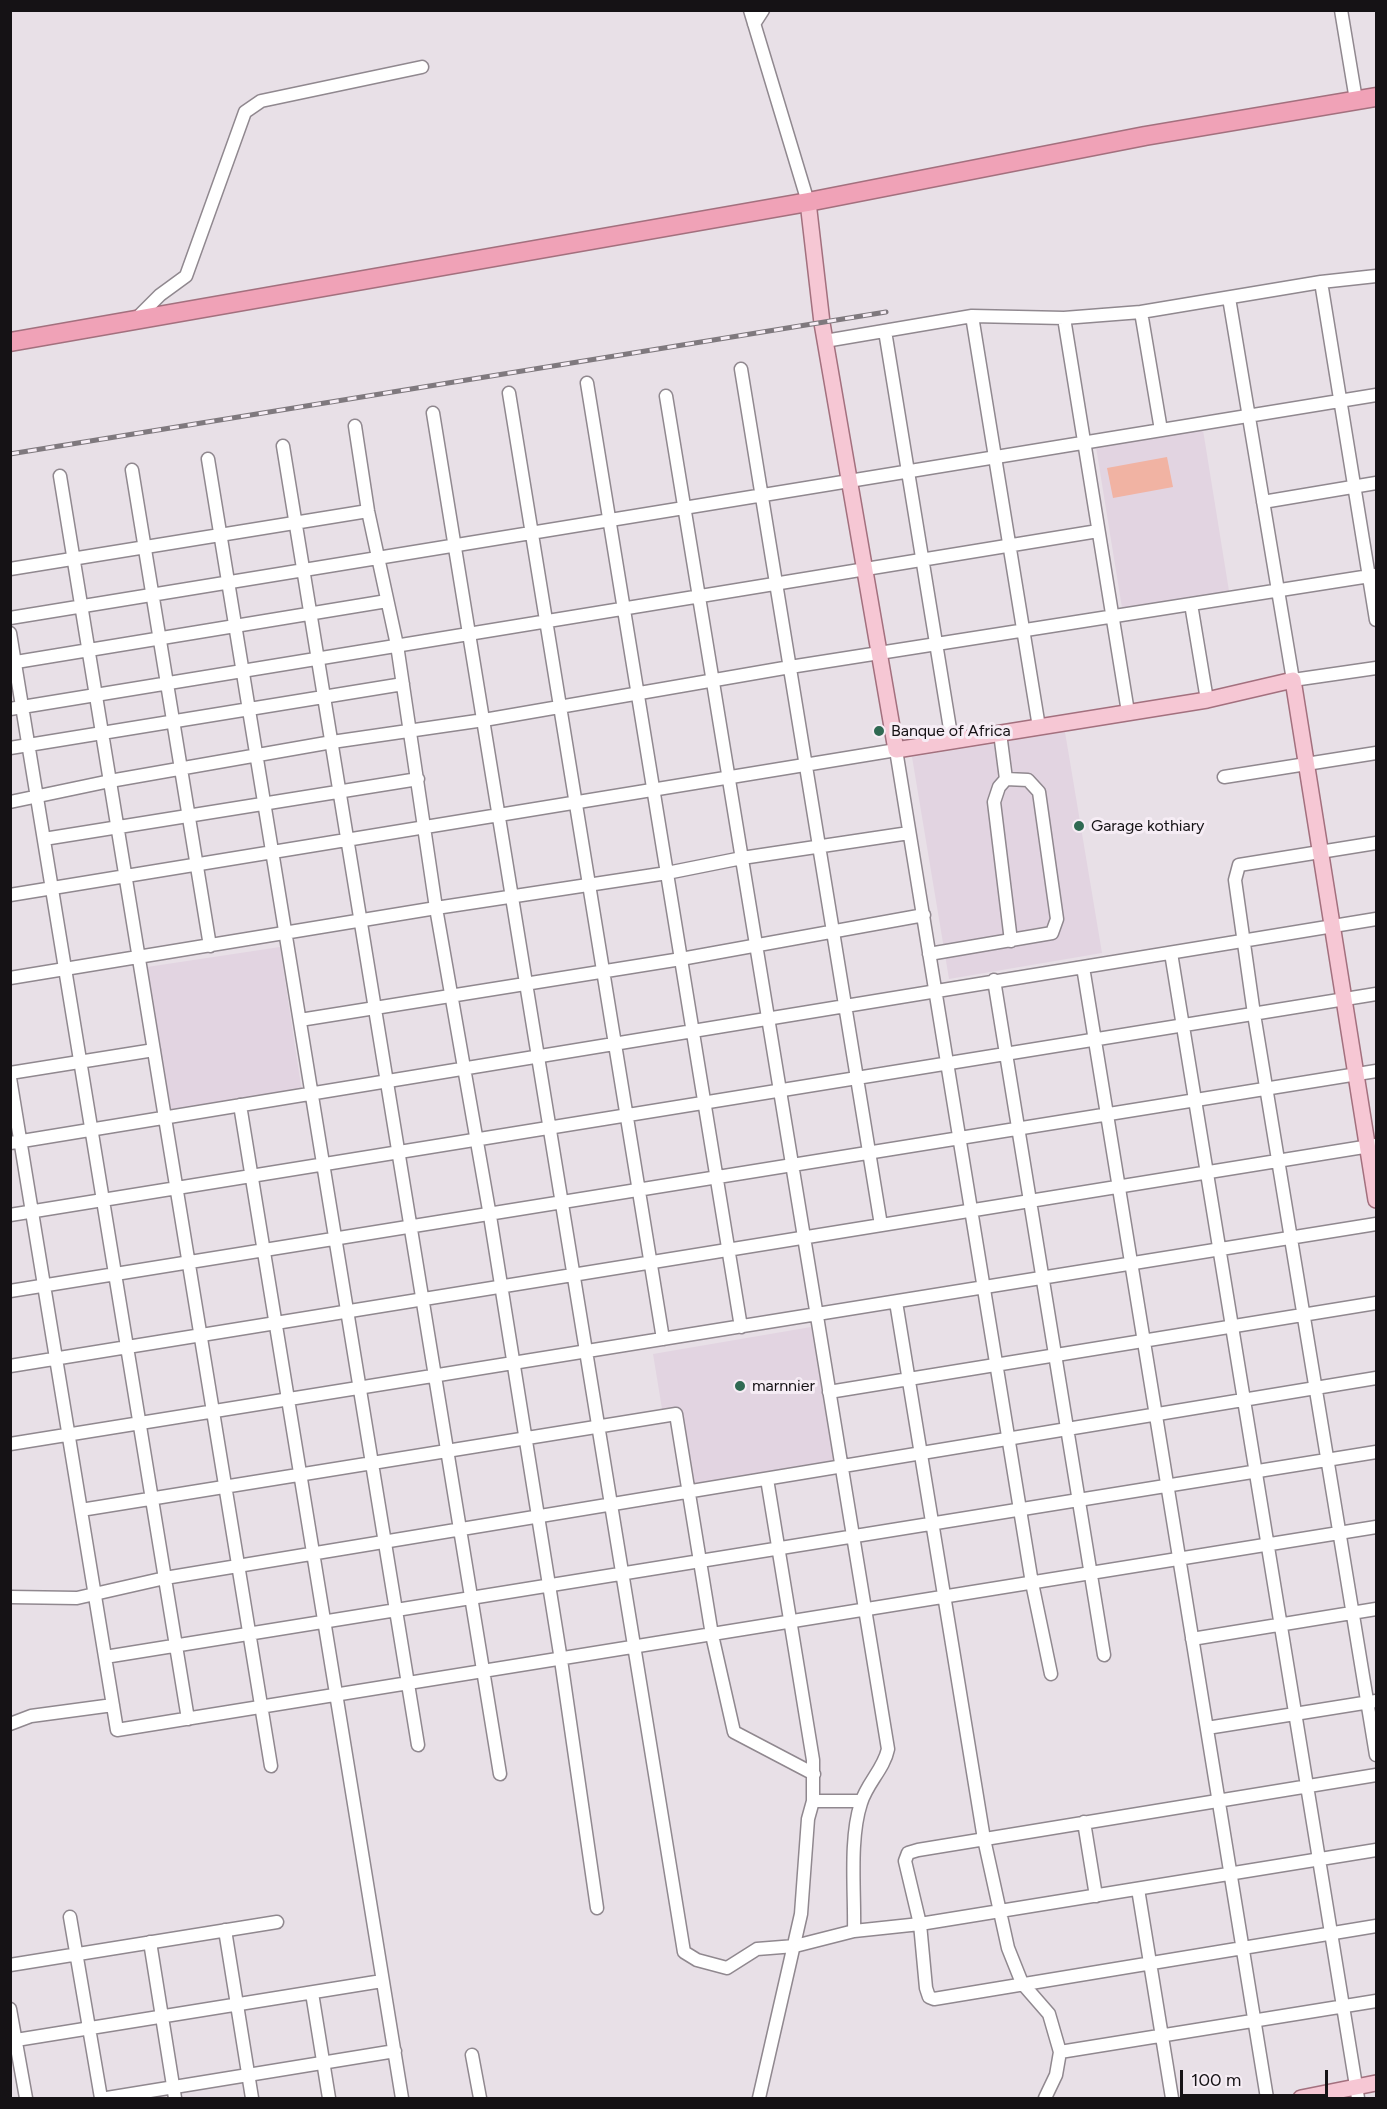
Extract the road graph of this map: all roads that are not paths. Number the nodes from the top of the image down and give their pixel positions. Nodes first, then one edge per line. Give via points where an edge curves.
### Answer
1 (750, 10) edge
2 (763, 10) edge
3 (1341, 10) edge
4 (754, 24) junction
5 (422, 67) dead end
6 (1377, 97) edge
7 (1356, 100) junction
8 (808, 202) junction
9 (1377, 276) edge
10 (1321, 282) junction
11 (1229, 298) junction
12 (1141, 312) junction
13 (972, 316) junction
14 (1064, 318) junction
15 (135, 320) junction
16 (885, 331) junction
17 (825, 341) junction
18 (10, 342) edge
19 (741, 369) dead end
20 (587, 383) dead end
21 (508, 393) dead end
22 (1377, 395) edge
23 (666, 396) dead end
24 (1341, 401) junction
25 (433, 413) dead end
26 (1248, 416) junction
27 (355, 426) dead end
28 (1161, 430) junction
29 (1084, 443) junction
30 (283, 446) dead end
31 (995, 457) junction
32 (208, 459) dead end
33 (132, 470) dead end
34 (908, 470) junction
35 (60, 476) dead end
36 (849, 481) junction
37 (1377, 483) edge
38 (1355, 487) junction
39 (762, 495) junction
40 (1263, 502) junction
41 (685, 507) junction
42 (368, 511) junction
43 (609, 520) junction
44 (296, 523) junction
45 (1098, 531) junction
46 (531, 533) junction
47 (220, 535) junction
48 (1010, 545) junction
49 (454, 546) junction
50 (145, 547) junction
51 (380, 556) junction
52 (923, 557) junction
53 (73, 559) junction
54 (10, 569) edge
55 (864, 569) junction
56 (304, 570) junction
57 (1373, 576) edge
58 (228, 582) junction
59 (777, 584) junction
60 (1278, 589) junction
61 (153, 595) junction
62 (699, 596) junction
63 (387, 601) junction
64 (1191, 604) junction
65 (81, 606) junction
66 (623, 609) junction
67 (311, 614) junction
68 (10, 618) edge
69 (1113, 618) junction
70 (546, 619) junction
71 (1377, 620) edge
72 (235, 627) junction
73 (1024, 630) junction
74 (10, 633) edge
75 (469, 634) junction
76 (160, 639) junction
77 (397, 645) junction
78 (937, 646) junction
79 (88, 651) junction
80 (879, 653) junction
81 (318, 659) junction
82 (13, 663) edge
83 (790, 667) junction
84 (1377, 668) edge
85 (242, 671) junction
86 (1293, 680) junction
87 (714, 681) junction
88 (167, 683) junction
89 (403, 684) junction
90 (96, 695) junction
91 (638, 695) junction
92 (325, 697) junction
93 (1207, 700) junction
94 (560, 707) junction
95 (17, 708) edge
96 (249, 710) junction
97 (1128, 712) junction
98 (484, 720) junction
99 (174, 722) junction
100 (1039, 727) junction
101 (410, 731) junction
102 (102, 733) junction
103 (999, 733) junction
104 (952, 741) junction
105 (332, 742) junction
106 (29, 745) junction
107 (10, 748) edge
108 (896, 750) junction
109 (1377, 753) edge
110 (257, 757) junction
111 (806, 764) junction
112 (1305, 764) junction
113 (182, 769) junction
114 (729, 777) junction
115 (1224, 777) dead end
116 (418, 779) junction
117 (1006, 779) junction
118 (110, 781) junction
119 (655, 789) junction
120 (340, 792) junction
121 (38, 798) junction
122 (10, 802) edge
123 (575, 802) junction
124 (264, 804) junction
125 (498, 815) junction
126 (189, 816) junction
127 (117, 827) junction
128 (426, 827) junction
129 (909, 833) junction
130 (44, 839) junction
131 (348, 840) junction
132 (1377, 843) edge
133 (820, 848) junction
134 (272, 852) junction
135 (1320, 853) junction
136 (742, 858) junction
137 (196, 864) junction
138 (667, 873) junction
139 (125, 876) junction
140 (589, 885) junction
141 (52, 888) junction
142 (10, 895) edge
143 (512, 898) junction
144 (436, 908) junction
145 (924, 915) junction
146 (1377, 919) edge
147 (361, 922) junction
148 (1332, 926) junction
149 (834, 930) junction
150 (285, 934) junction
151 (1245, 940) junction
152 (1011, 941) junction
153 (757, 944) junction
154 (210, 946) junction
155 (1171, 953) junction
156 (929, 954) junction
157 (139, 958) junction
158 (681, 959) junction
159 (1083, 967) junction
160 (65, 969) junction
161 (603, 971) junction
162 (10, 978) edge
163 (994, 980) junction
164 (526, 982) junction
165 (935, 991) junction
166 (1377, 994) edge
167 (452, 995) junction
168 (1344, 1000) junction
169 (846, 1006) junction
170 (375, 1008) junction
171 (1254, 1014) junction
172 (768, 1019) junction
173 (300, 1020) junction
174 (1182, 1026) junction
175 (692, 1031) junction
176 (1095, 1040) junction
177 (615, 1044) junction
178 (154, 1050) junction
179 (1006, 1054) junction
180 (538, 1055) junction
181 (80, 1061) junction
182 (947, 1064) junction
183 (466, 1068) junction
184 (1377, 1071) edge
185 (10, 1073) edge
186 (1356, 1074) junction
187 (857, 1077) junction
188 (10, 1078) edge
189 (387, 1081) junction
190 (1266, 1089) junction
191 (780, 1090) junction
192 (311, 1094) junction
193 (1195, 1100) junction
194 (704, 1103) junction
195 (240, 1105) junction
196 (627, 1115) junction
197 (1107, 1115) junction
198 (165, 1118) junction
199 (549, 1128) junction
200 (1018, 1128) junction
201 (92, 1130) junction
202 (959, 1138) junction
203 (477, 1139) junction
204 (16, 1142) edge
205 (1372, 1146) edge
206 (399, 1152) junction
207 (870, 1153) junction
208 (1278, 1161) junction
209 (323, 1164) junction
210 (792, 1165) junction
211 (1207, 1173) junction
212 (252, 1176) junction
213 (716, 1178) junction
214 (1118, 1187) junction
215 (176, 1188) junction
216 (638, 1189) junction
217 (103, 1200) junction
218 (1377, 1200) edge
219 (1030, 1201) junction
220 (562, 1203) junction
221 (32, 1211) junction
222 (971, 1211) junction
223 (10, 1215) edge
224 (490, 1215) junction
225 (1377, 1224) edge
226 (881, 1225) junction
227 (411, 1227) junction
228 (804, 1238) junction
229 (1291, 1238) junction
230 (335, 1239) junction
231 (728, 1250) junction
232 (1219, 1250) junction
233 (264, 1251) junction
234 (650, 1262) junction
235 (188, 1263) junction
236 (1131, 1264) junction
237 (115, 1275) junction
238 (573, 1275) junction
239 (1043, 1278) junction
240 (45, 1286) junction
241 (501, 1287) junction
242 (984, 1287) junction
243 (10, 1292) edge
244 (423, 1299) junction
245 (896, 1302) junction
246 (1377, 1303) edge
247 (347, 1311) junction
248 (817, 1314) junction
249 (1304, 1315) junction
250 (276, 1323) junction
251 (741, 1327) junction
252 (1232, 1327) junction
253 (200, 1335) junction
254 (663, 1339) junction
255 (1144, 1341) junction
256 (127, 1347) junction
257 (586, 1352) junction
258 (1055, 1355) junction
259 (56, 1358) junction
260 (513, 1362) junction
261 (996, 1365) junction
262 (10, 1366) edge
263 (435, 1376) junction
264 (1377, 1378) edge
265 (909, 1379) junction
266 (359, 1388) junction
267 (1316, 1388) junction
268 (829, 1392) junction
269 (288, 1400) junction
270 (1244, 1400) junction
271 (213, 1412) junction
272 (1156, 1415) junction
273 (140, 1424) junction
274 (598, 1426) junction
275 (1068, 1429) junction
276 (69, 1435) junction
277 (525, 1438) junction
278 (1008, 1439) junction
279 (10, 1444) edge
280 (448, 1451) junction
281 (1377, 1452) edge
282 (921, 1454) junction
283 (1328, 1460) junction
284 (372, 1463) junction
285 (841, 1466) junction
286 (1255, 1471) junction
287 (301, 1475) junction
288 (767, 1479) junction
289 (1167, 1485) junction
290 (225, 1487) junction
291 (688, 1492) junction
292 (152, 1499) junction
293 (1079, 1500) junction
294 (611, 1504) junction
295 (1020, 1509) junction
296 (81, 1510) junction
297 (538, 1516) junction
298 (932, 1523) junction
299 (1377, 1527) edge
300 (460, 1529) junction
301 (1340, 1533) junction
302 (853, 1536) junction
303 (384, 1542) junction
304 (1267, 1545) junction
305 (778, 1548) junction
306 (314, 1553) junction
307 (1179, 1559) junction
308 (700, 1561) junction
309 (238, 1566) junction
310 (1091, 1573) junction
311 (622, 1574) junction
312 (165, 1578) junction
313 (1032, 1583) junction
314 (549, 1586) junction
315 (95, 1594) junction
316 (10, 1597) edge
317 (944, 1597) junction
318 (471, 1598) junction
319 (1377, 1609) edge
320 (396, 1610) junction
321 (865, 1610) junction
322 (1353, 1613) junction
323 (325, 1622) junction
324 (790, 1622) junction
325 (1280, 1624) junction
326 (249, 1634) junction
327 (712, 1635) junction
328 (1192, 1638) junction
329 (176, 1645) junction
330 (634, 1647) junction
331 (1104, 1655) dead end
332 (105, 1657) junction
333 (561, 1660) junction
334 (483, 1672) junction
335 (1051, 1674) dead end
336 (408, 1683) junction
337 (337, 1695) junction
338 (1372, 1702) edge
339 (113, 1705) junction
340 (261, 1707) junction
341 (1295, 1714) junction
342 (188, 1719) junction
343 (10, 1724) edge
344 (1207, 1728) junction
345 (417, 1745) dead end
346 (1377, 1755) edge
347 (271, 1766) dead end
348 (814, 1773) junction
349 (500, 1774) dead end
350 (1377, 1775) edge
351 (1307, 1786) junction
352 (813, 1801) junction
353 (861, 1801) junction
354 (1219, 1801) junction
355 (1084, 1822) junction
356 (984, 1839) junction
357 (1377, 1850) edge
358 (1319, 1860) junction
359 (1231, 1874) junction
360 (1138, 1889) junction
361 (1096, 1896) junction
362 (597, 1908) dead end
363 (998, 1911) junction
364 (70, 1917) dead end
365 (277, 1922) dead end
366 (920, 1924) junction
367 (1377, 1926) edge
368 (225, 1930) junction
369 (854, 1932) junction
370 (1331, 1933) junction
371 (150, 1942) junction
372 (795, 1946) junction
373 (1243, 1947) junction
374 (76, 1954) junction
375 (1150, 1962) junction
376 (10, 1965) edge
377 (382, 1981) junction
378 (1022, 1983) junction
379 (312, 1993) junction
380 (1377, 2001) edge
381 (237, 2005) junction
382 (1343, 2006) junction
383 (10, 2009) edge
384 (162, 2017) junction
385 (1255, 2020) junction
386 (89, 2029) junction
387 (1162, 2036) junction
388 (13, 2041) edge
389 (394, 2050) junction
390 (1060, 2052) junction
391 (472, 2055) dead end
392 (323, 2062) junction
393 (249, 2075) junction
394 (1377, 2083) edge
395 (1357, 2092) edge
396 (174, 2093) edge
397 (26, 2098) edge
398 (101, 2098) edge
399 (107, 2098) edge
400 (252, 2098) edge
401 (329, 2098) edge
402 (402, 2098) edge
403 (480, 2098) edge
404 (759, 2098) edge
405 (1045, 2098) edge
406 (1172, 2098) edge
407 (1267, 2098) edge
408 (1301, 2098) edge

1 - 4 street
2 - 4 street
3 - 7 street
4 - 8 street
5 - 15 street via 252,105 245,112 186,276
6 - 7 highway
7 - 8 highway via 1145,136
8 - 15 highway
8 - 17 main road
9 - 10 street
10 - 11 street
10 - 24 street
11 - 12 street
11 - 26 street
12 - 14 street
12 - 28 street
13 - 14 street
13 - 16 street
13 - 31 street
14 - 29 street
15 - 18 highway
16 - 17 street
16 - 34 street
17 - 36 main road
19 - 39 street
20 - 43 street
21 - 46 street
22 - 24 street
23 - 41 street
24 - 26 street
24 - 38 street
25 - 49 street
26 - 28 street
26 - 40 street
27 - 42 street
28 - 29 street
29 - 31 street
29 - 45 street
30 - 44 street
31 - 34 street
31 - 48 street
32 - 47 street
33 - 50 street
34 - 36 street
34 - 52 street
35 - 53 street
36 - 39 street
36 - 55 main road
37 - 38 street
38 - 40 street
38 - 57 street
39 - 41 street
39 - 59 street
40 - 60 street
41 - 43 street
41 - 62 street
42 - 44 street
42 - 51 street
43 - 46 street
43 - 66 street
44 - 47 street
44 - 56 street
45 - 48 street
45 - 69 street
46 - 49 street
46 - 70 street
47 - 50 street
47 - 58 street
48 - 52 street
48 - 73 street
49 - 51 street
49 - 75 street
50 - 53 street
50 - 61 street
51 - 56 street
51 - 63 street
52 - 55 street
52 - 78 street
53 - 54 street
53 - 65 street
55 - 59 street
55 - 80 main road
56 - 58 street
56 - 67 street
57 - 60 street
57 - 71 street
58 - 61 street
58 - 72 street
59 - 62 street
59 - 83 street
60 - 64 street
60 - 86 street
61 - 65 street
61 - 76 street
62 - 66 street
62 - 87 street
63 - 67 street
63 - 77 street
64 - 69 street
64 - 93 street
65 - 68 street
65 - 79 street
66 - 70 street
66 - 91 street
67 - 72 street
67 - 81 street
69 - 73 street
69 - 97 street
70 - 75 street
70 - 94 street
72 - 76 street
72 - 85 street
73 - 78 street
73 - 100 street
74 - 82 street
75 - 77 street
75 - 98 street
76 - 79 street
76 - 88 street
77 - 81 street
77 - 89 street
78 - 80 street
78 - 104 street
79 - 82 street
79 - 90 street
80 - 83 street
80 - 108 main road
81 - 85 street
81 - 92 street
82 - 95 street
83 - 87 street
83 - 111 street
84 - 86 street
85 - 88 street
85 - 96 street
86 - 93 main road
86 - 112 main road
87 - 91 street
87 - 114 street
88 - 90 street
88 - 99 street
89 - 92 street
89 - 101 street
90 - 95 street
90 - 102 street
91 - 94 street
91 - 119 street
92 - 96 street
92 - 105 street
93 - 97 main road
94 - 98 street
94 - 123 street
95 - 106 street
96 - 99 street
96 - 110 street
97 - 100 main road
98 - 101 street
98 - 125 street
99 - 102 street
99 - 113 street
100 - 103 main road
101 - 105 street
101 - 116 street
102 - 106 street
102 - 118 street
103 - 104 main road
103 - 117 street
104 - 108 main road
105 - 110 street
105 - 120 street
106 - 107 street
106 - 121 street
108 - 111 street
108 - 129 street
109 - 112 street
110 - 113 street
110 - 124 street
111 - 114 street
111 - 133 street
112 - 115 street
112 - 135 main road
113 - 118 street
113 - 126 street
114 - 119 street
114 - 136 street
116 - 120 street
116 - 128 street
117 - 152 street via 994,802
117 - 152 street via 1028,780 1038,792 1057,920 1052,933
118 - 121 street
118 - 127 street
119 - 123 street
119 - 138 street
120 - 124 street
120 - 131 street
121 - 122 street
121 - 130 street
123 - 125 street
123 - 140 street
124 - 126 street
124 - 134 street
125 - 128 street
125 - 143 street
126 - 127 street
126 - 137 street
127 - 130 street
127 - 139 street
128 - 131 street
128 - 144 street
129 - 133 street
129 - 145 street
130 - 141 street
131 - 134 street
131 - 147 street
132 - 135 street
133 - 136 street
133 - 149 street
134 - 137 street
134 - 150 street
135 - 148 main road
135 - 151 street via 1239,865 1235,880
136 - 138 street
136 - 153 street
137 - 139 street
137 - 154 street
138 - 140 street
138 - 158 street
139 - 141 street
139 - 157 street
140 - 143 street
140 - 161 street
141 - 142 street
141 - 160 street
143 - 144 street
143 - 164 street
144 - 147 street
144 - 167 street
145 - 149 street
145 - 156 street
146 - 148 street
147 - 150 street
147 - 170 street
148 - 151 street
148 - 168 main road
149 - 153 street
149 - 169 street
150 - 154 street
150 - 173 street
151 - 155 street
151 - 171 street
152 - 156 street
153 - 158 street
153 - 172 street
154 - 157 street
155 - 159 street
155 - 174 street
156 - 165 street
157 - 160 street
157 - 178 street
158 - 161 street
158 - 175 street
159 - 163 street
159 - 176 street
160 - 162 street
160 - 181 street
161 - 164 street
161 - 177 street
163 - 165 street
163 - 179 street
164 - 167 street
164 - 180 street
165 - 169 street
165 - 182 street
166 - 168 street
167 - 170 street
167 - 183 street
168 - 171 street
168 - 186 main road
169 - 172 street
169 - 187 street
170 - 173 street
170 - 189 street
171 - 174 street
171 - 190 street
172 - 175 street
172 - 191 street
173 - 192 street
174 - 176 street
174 - 193 street
175 - 177 street
175 - 194 street
176 - 179 street
176 - 197 street
177 - 180 street
177 - 196 street
178 - 181 street
178 - 198 street
179 - 182 street
179 - 200 street
180 - 183 street
180 - 199 street
181 - 185 street
181 - 201 street
182 - 187 street
182 - 202 street
183 - 189 street
183 - 203 street
184 - 186 street
186 - 190 street
186 - 205 main road
187 - 191 street
187 - 207 street
188 - 204 street
189 - 192 street
189 - 206 street
190 - 193 street
190 - 208 street
191 - 194 street
191 - 210 street
192 - 195 street
192 - 209 street
193 - 197 street
193 - 211 street
194 - 196 street
194 - 213 street
195 - 198 street
195 - 212 street
196 - 199 street
196 - 216 street
197 - 200 street
197 - 214 street
198 - 201 street
198 - 215 street
199 - 203 street
199 - 220 street
200 - 202 street
200 - 219 street
201 - 204 street
201 - 217 street
202 - 207 street
202 - 222 street
203 - 206 street
203 - 224 street
204 - 221 street
205 - 208 street
205 - 218 main road
206 - 209 street
206 - 227 street
207 - 210 street
207 - 226 street
208 - 211 street
208 - 229 street
209 - 212 street
209 - 230 street
210 - 213 street
210 - 228 street
211 - 214 street
211 - 232 street
212 - 215 street
212 - 233 street
213 - 216 street
213 - 231 street
214 - 219 street
214 - 236 street
215 - 217 street
215 - 235 street
216 - 220 street
216 - 234 street
217 - 221 street
217 - 237 street
219 - 222 street
219 - 239 street
220 - 224 street
220 - 238 street
221 - 223 street
221 - 240 street
222 - 226 street
222 - 242 street
224 - 227 street
224 - 241 street
225 - 229 street
226 - 228 street
227 - 230 street
227 - 244 street
228 - 231 street
228 - 248 street
229 - 232 street
229 - 249 street
230 - 233 street
230 - 247 street
231 - 234 street
231 - 251 street
232 - 236 street
232 - 252 street
233 - 235 street
233 - 250 street
234 - 238 street
234 - 254 street
235 - 237 street
235 - 253 street
236 - 239 street
236 - 255 street
237 - 240 street
237 - 256 street
238 - 241 street
238 - 257 street
239 - 242 street
239 - 258 street
240 - 243 street
240 - 259 street
241 - 244 street
241 - 260 street
242 - 245 street
242 - 261 street
244 - 247 street
244 - 263 street
245 - 248 street
245 - 265 street
246 - 249 street
247 - 250 street
247 - 266 street
248 - 251 street
248 - 268 street
249 - 252 street
249 - 267 street
250 - 253 street
250 - 269 street
251 - 254 street
252 - 255 street
252 - 270 street
253 - 256 street
253 - 271 street
254 - 257 street
255 - 258 street
255 - 272 street
256 - 259 street
256 - 273 street
257 - 260 street
257 - 274 street
258 - 261 street
258 - 275 street
259 - 262 street
259 - 276 street
260 - 263 street
260 - 277 street
261 - 265 street
261 - 278 street
263 - 266 street
263 - 280 street
264 - 267 street
265 - 268 street
265 - 282 street
266 - 269 street
266 - 284 street
267 - 270 street
267 - 283 street
268 - 285 street
269 - 271 street
269 - 287 street
270 - 272 street
270 - 286 street
271 - 273 street
271 - 290 street
272 - 275 street
272 - 289 street
273 - 276 street
273 - 292 street
274 - 277 street
274 - 291 street via 676,1414
274 - 294 street
275 - 278 street
275 - 293 street
276 - 279 street
276 - 296 street
277 - 280 street
277 - 297 street
278 - 282 street
278 - 295 street
280 - 284 street
280 - 300 street
281 - 283 street
282 - 285 street
282 - 298 street
283 - 286 street
283 - 301 street
284 - 287 street
284 - 303 street
285 - 288 street
285 - 302 street
286 - 289 street
286 - 304 street
287 - 290 street
287 - 306 street
288 - 291 street
288 - 305 street
289 - 293 street
289 - 307 street
290 - 292 street
290 - 309 street
291 - 294 street
291 - 308 street
292 - 296 street
292 - 312 street
293 - 295 street
293 - 310 street
294 - 297 street
294 - 311 street
295 - 298 street
295 - 313 street
296 - 315 street
297 - 300 street
297 - 314 street
298 - 302 street
298 - 317 street
299 - 301 street
300 - 303 street
300 - 318 street
301 - 304 street
301 - 322 street
302 - 305 street
302 - 321 street
303 - 306 street
303 - 320 street
304 - 307 street
304 - 325 street
305 - 308 street
305 - 324 street
306 - 309 street
306 - 323 street
307 - 310 street
307 - 328 street
308 - 311 street
308 - 327 street
309 - 312 street
309 - 326 street
310 - 313 street
310 - 331 street
311 - 314 street
311 - 330 street
312 - 315 street
312 - 329 street
313 - 317 street
313 - 335 street
314 - 318 street
314 - 333 street
315 - 316 street via 77,1598
315 - 332 street
317 - 321 street
317 - 356 street
318 - 320 street
318 - 334 street
319 - 322 street
320 - 323 street
320 - 336 street
321 - 324 street
321 - 353 street via 888,1749
322 - 325 street
322 - 338 street
323 - 326 street
323 - 337 street
324 - 327 street
324 - 348 street
325 - 328 street
325 - 341 street
326 - 329 street
326 - 340 street
327 - 330 street
327 - 348 street via 734,1732
328 - 344 street
329 - 332 street
329 - 342 street
330 - 333 street
330 - 372 street via 684,1952 727,1968 751,1950
332 - 339 street
333 - 334 street
333 - 362 street
334 - 336 street
334 - 349 street
336 - 337 street
336 - 345 street
337 - 340 street
337 - 377 street
338 - 341 street
338 - 346 street
339 - 342 street via 117,1731
339 - 343 street via 31,1716
340 - 342 street
340 - 347 street
341 - 344 street
341 - 351 street
344 - 354 street
348 - 352 street
350 - 351 street
351 - 354 street
351 - 358 street
352 - 353 street
352 - 372 street
353 - 369 street via 856,1828
354 - 355 street
354 - 359 street
355 - 356 street
355 - 361 street
356 - 363 street
356 - 366 street via 908,1854 905,1861
357 - 358 street
358 - 359 street
358 - 370 street
359 - 360 street
359 - 373 street
360 - 361 street
360 - 375 street
361 - 363 street
363 - 366 street
363 - 378 street
364 - 374 street
365 - 368 street
366 - 369 street
366 - 378 street via 929,1998
367 - 370 street
368 - 371 street
368 - 381 street
369 - 372 street
370 - 373 street
370 - 382 street
371 - 374 street
371 - 384 street
372 - 404 street
373 - 375 street
373 - 385 street
374 - 376 street
374 - 386 street
375 - 378 street
375 - 387 street
377 - 379 street
377 - 389 street
378 - 390 street via 1049,2014
379 - 381 street
379 - 392 street
380 - 382 street
381 - 384 street
381 - 393 street
382 - 385 street
382 - 395 street
383 - 388 street
384 - 386 street
384 - 396 street
385 - 387 street
385 - 407 street
386 - 388 street
386 - 398 street
387 - 390 street
387 - 406 street
388 - 397 street
389 - 392 street
389 - 402 street
390 - 405 street via 1056,2074
391 - 403 street
392 - 393 street
392 - 401 street
393 - 396 street
393 - 400 street
394 - 395 main road
395 - 408 main road
396 - 399 street

